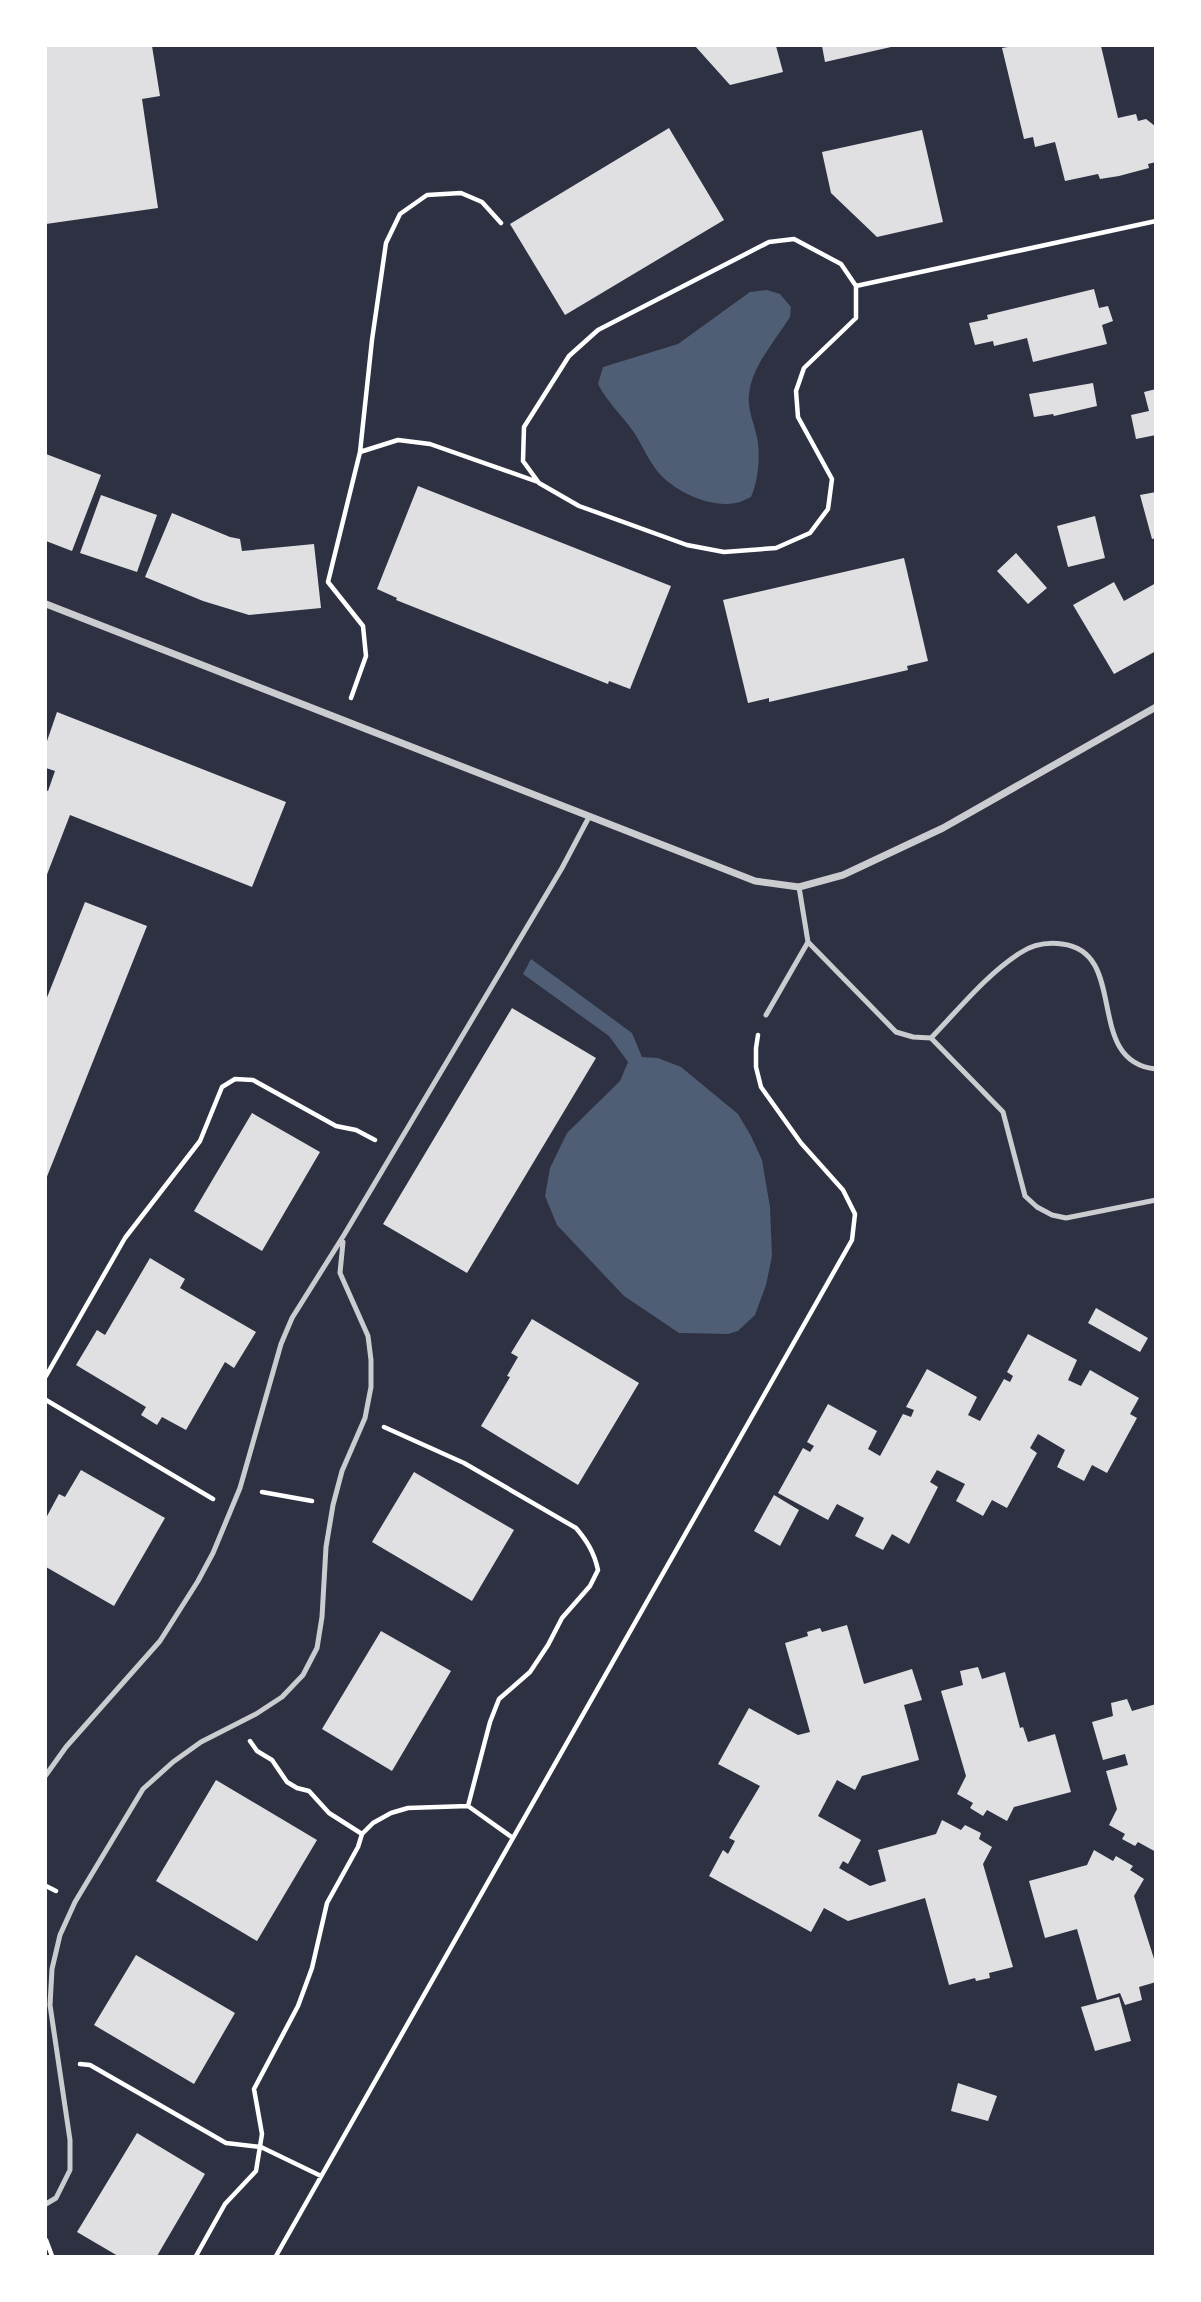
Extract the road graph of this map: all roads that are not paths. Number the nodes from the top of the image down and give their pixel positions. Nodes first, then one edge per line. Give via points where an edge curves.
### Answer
1 (46, 604) edge
2 (1156, 707) edge
3 (589, 817) junction
4 (799, 887) junction
5 (808, 942) junction
6 (766, 1015) road end
7 (931, 1038) junction
8 (1156, 1069) edge
9 (1156, 1200) edge
10 (344, 1235) junction
11 (46, 1775) edge
12 (46, 2204) edge

1 - 3 street
2 - 4 street via 943,828 842,875
3 - 4 street via 755,881
3 - 10 lane
4 - 5 lane
5 - 6 lane
5 - 7 lane via 896,1032
7 - 8 lane via 1022,951 1067,944 1080,950 1099,973 1116,1044 1123,1054 1133,1064
7 - 9 lane via 1003,1112 1026,1196 1037,1208 1066,1218
10 - 11 lane via 281,1344 240,1488 198,1581 160,1641
10 - 12 lane via 340,1273 368,1336 371,1387 365,1418 333,1505 317,1648 303,1675 282,1697 192,1749 142,1790 75,1902 52,1969 50,2005 70,2140 70,2170 56,2197

